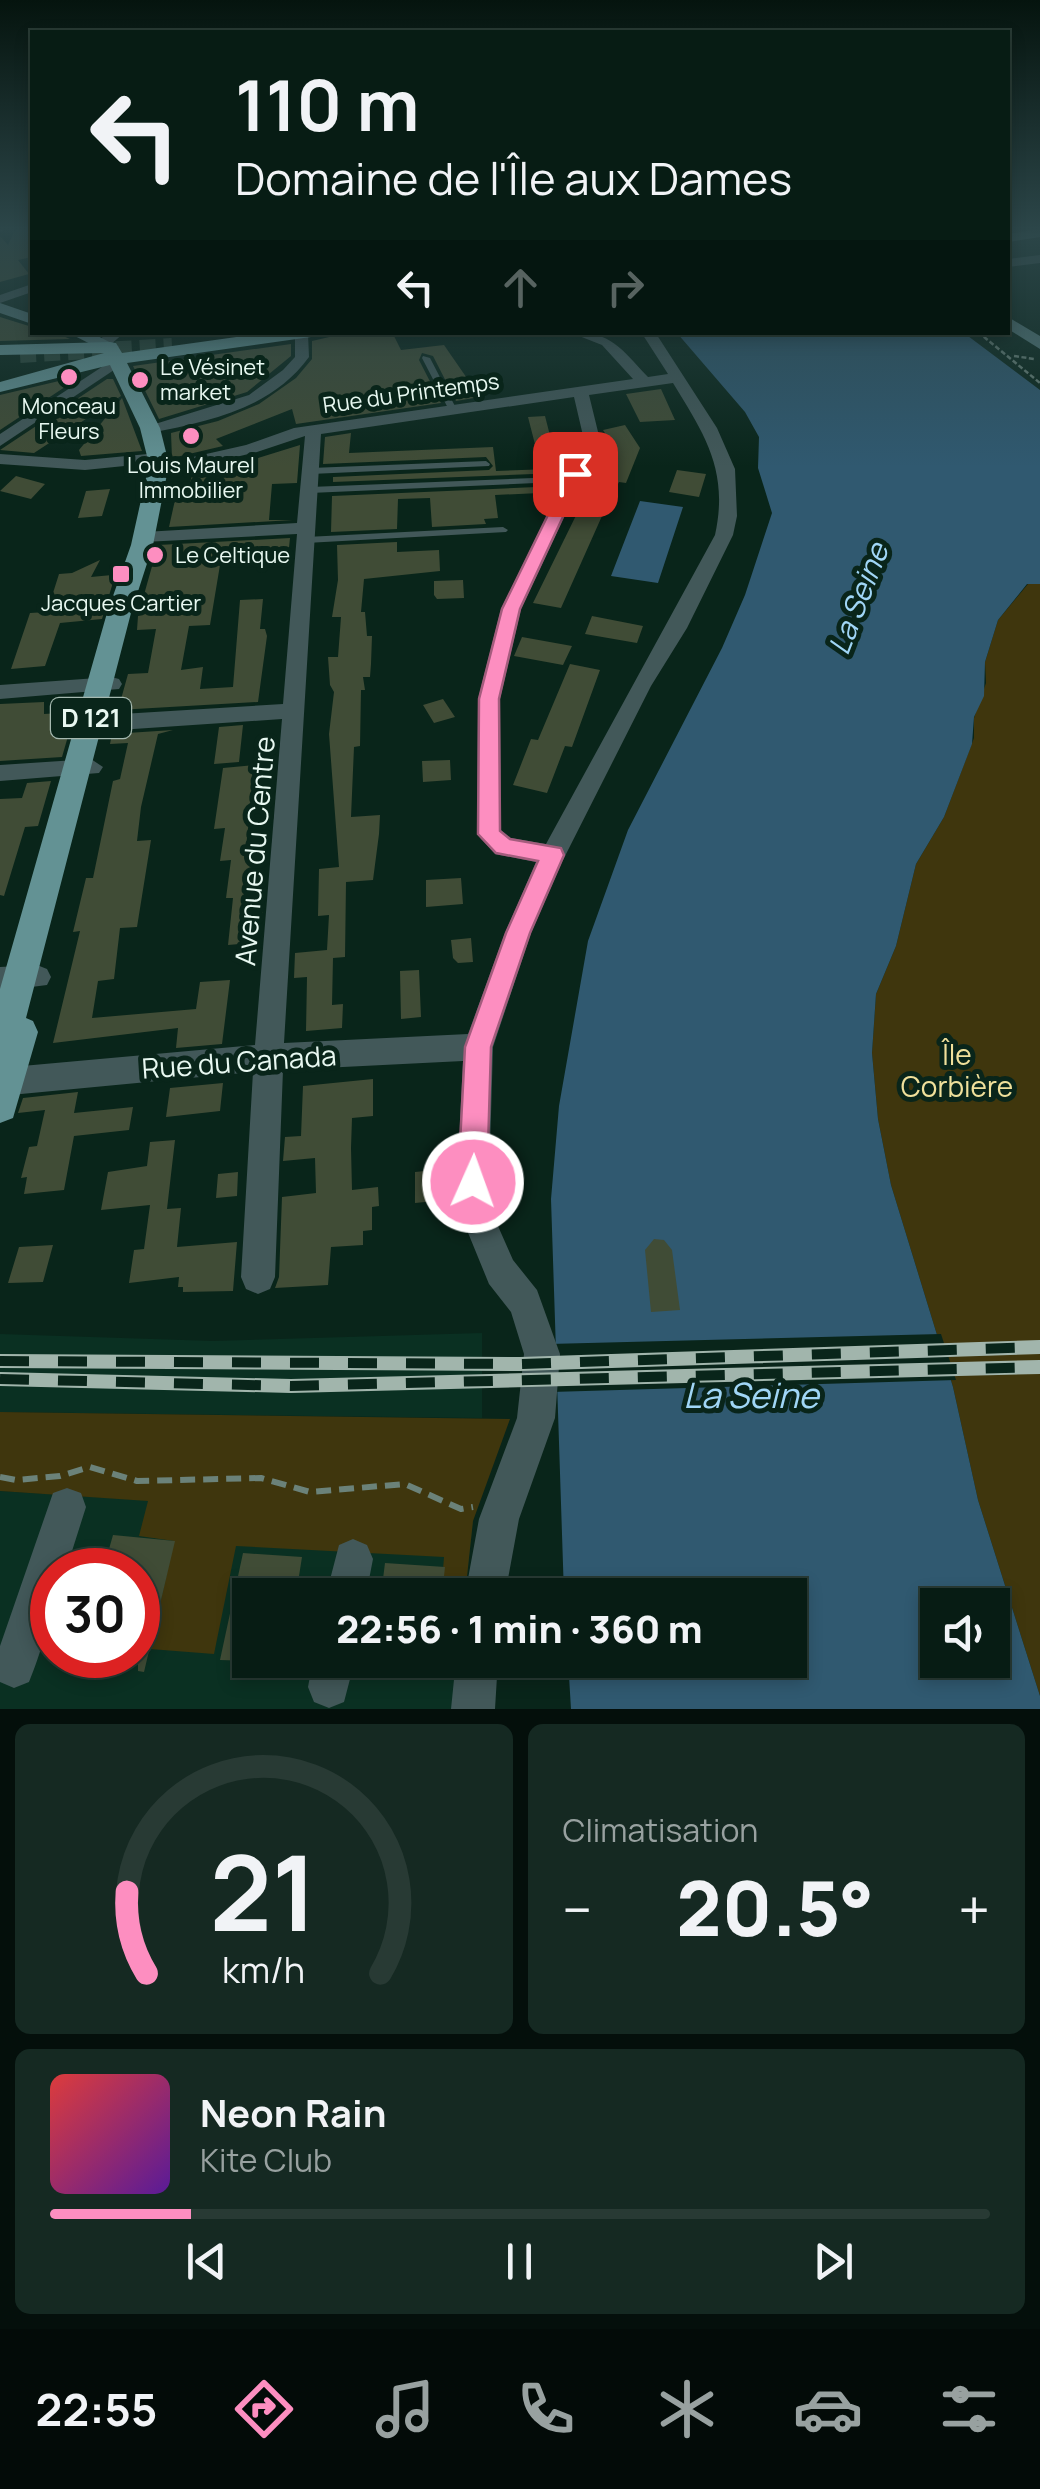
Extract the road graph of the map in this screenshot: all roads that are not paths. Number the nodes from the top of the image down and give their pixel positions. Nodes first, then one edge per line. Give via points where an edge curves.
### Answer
1 (0, 308) edge
2 (1010, 311) edge
3 (30, 318) edge
4 (1010, 324) edge
5 (1040, 332) edge
6 (218, 335) edge
7 (252, 335) edge
8 (291, 335) edge
9 (301, 335) edge
10 (650, 335) edge
11 (602, 336) edge
12 (81, 345) edge
13 (172, 346) tunnel mouth
14 (114, 349) edge
15 (146, 349) junction
16 (1037, 352) edge
17 (0, 355) edge
18 (57, 356) junction
19 (28, 358) junction
20 (426, 358) dead end
21 (674, 378) junction
22 (644, 382) junction
23 (8, 385) edge
24 (580, 390) junction
25 (453, 410) junction
26 (150, 428) junction
27 (314, 430) junction
28 (0, 441) edge
29 (0, 459) edge
30 (158, 464) junction
31 (486, 464) dead end
32 (310, 480) junction
33 (534, 481) dead end
34 (503, 530) dead end
35 (307, 534) junction
36 (142, 545) junction
37 (105, 685) junction
38 (0, 692) edge
39 (296, 711) junction
40 (95, 723) junction
41 (84, 767) junction
42 (0, 773) edge
43 (552, 855) junction
44 (20, 978) edge
45 (478, 1047) junction
46 (268, 1057) junction
47 (2, 1080) edge
48 (258, 1277) dead end
49 (67, 1507) dead end
50 (487, 1578) edge
51 (14, 1668) dead end
52 (476, 1678) edge
53 (473, 1709) edge

1 - 3 main road
2 - 5 main road
4 - 16 main road
6 - 15 main road
7 - 13 main road
8 - 15 main road
9 - 26 street via 302,357 281,382 228,408
10 - 21 street
11 - 22 street
12 - 14 main road
12 - 14 main road
12 - 18 main road
12 - 19 main road
12 - 23 main road
14 - 15 main road
14 - 26 main road, D 121
14 - 28 street
17 - 18 main road
17 - 19 main road
18 - 19 main road
18 - 23 main road
20 - 25 lane
21 - 22 street, Rue du Printemps
21 - 43 street via 726,469 724,535
22 - 24 street, Rue du Printemps
24 - 25 street, Rue du Printemps
24 - 43 street via 592,440 511,609 489,699 489,834 504,847
25 - 27 street, Rue du Printemps
26 - 30 main road, D 121
27 - 30 street, Rue du Printemps via 222,457
27 - 32 street, Avenue du Centre
29 - 30 street, Rue du Printemps
30 - 36 main road, D 121
31 - 32 lane
32 - 33 lane
32 - 35 street, Avenue du Centre
34 - 35 lane
35 - 36 street
35 - 39 street, Avenue du Centre
36 - 37 main road, D 121
37 - 38 street
37 - 40 main road, D 121
39 - 40 street
39 - 46 street, Avenue du Centre
40 - 41 main road, D 121
41 - 42 street
41 - 44 main road, D 121
43 - 45 street
44 - 47 main road, D 121
45 - 46 street, Rue du Canada
45 - 50 street via 478,1218 501,1272 525,1302 542,1354 536,1418
46 - 47 street, Rue du Canada
46 - 48 street, Avenue du Centre
49 - 51 street
52 - 53 street

